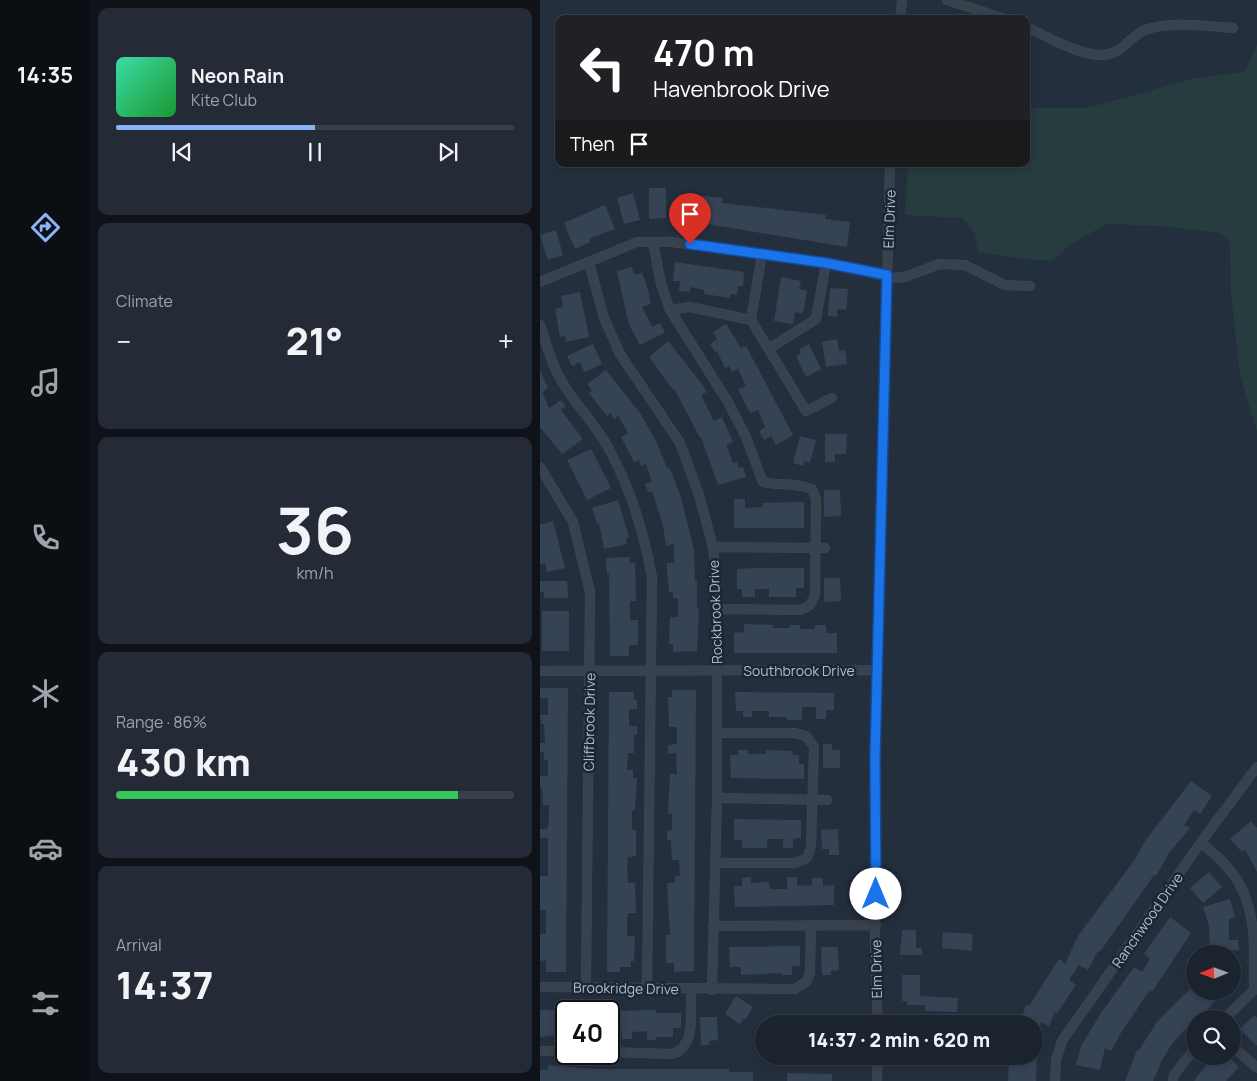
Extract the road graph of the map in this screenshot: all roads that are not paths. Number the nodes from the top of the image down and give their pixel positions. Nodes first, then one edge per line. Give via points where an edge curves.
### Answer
1 (902, 0) edge
2 (947, 0) edge
3 (900, 15) edge
4 (993, 15) edge
5 (1233, 28) dead end
6 (1030, 30) edge
7 (890, 167) edge
8 (653, 242) junction
9 (762, 254) junction
10 (589, 263) junction
11 (826, 263) junction
12 (887, 275) junction
13 (540, 282) edge
14 (1030, 286) dead end
15 (670, 310) junction
16 (751, 320) junction
17 (540, 325) edge
18 (770, 348) junction
19 (832, 398) dead end
20 (540, 467) edge
21 (713, 547) junction
22 (815, 548) junction
23 (825, 548) dead end
24 (717, 609) junction
25 (717, 670) junction
26 (877, 670) junction
27 (540, 671) edge
28 (652, 671) junction
29 (589, 672) junction
30 (717, 733) junction
31 (1257, 767) edge
32 (717, 798) junction
33 (812, 800) junction
34 (827, 800) dead end
35 (1201, 842) junction
36 (715, 862) junction
37 (876, 925) junction
38 (714, 926) junction
39 (811, 926) junction
40 (540, 987) edge
41 (586, 988) junction
42 (647, 989) junction
43 (691, 989) junction
44 (712, 990) junction
45 (1233, 1010) edge
46 (878, 1015) edge
47 (540, 1051) edge
48 (555, 1051) edge
49 (620, 1052) edge
50 (1241, 1054) edge
51 (1186, 1060) edge
52 (878, 1065) edge
53 (1257, 1068) edge
54 (878, 1081) edge
55 (1055, 1081) edge
56 (1173, 1081) edge

1 - 3 street
2 - 4 street
5 - 6 street via 1158,27 1139,33 1116,51 1102,55 1084,52
7 - 12 street, Elm Drive
8 - 9 street
8 - 10 street via 637,242
8 - 15 street
9 - 11 street
9 - 16 street
10 - 13 street
10 - 21 street, Rockbrook Drive via 604,318 620,354 680,443 700,495
11 - 12 street
11 - 18 street via 816,319
12 - 14 street via 899,278 939,264 965,265 1005,285
12 - 26 street, Elm Drive
15 - 16 street via 690,307
15 - 22 street via 728,402 745,434 763,482 800,484 812,489 816,499
16 - 18 street
17 - 28 street via 563,385 609,449 635,509 652,577
18 - 19 street via 806,411
20 - 29 street, Cliffbrook Drive via 573,522 583,561 590,592
21 - 22 street
21 - 24 street, Rockbrook Drive
22 - 23 street
22 - 24 street via 815,595 810,605 801,610
24 - 25 street, Rockbrook Drive
25 - 26 street, Southbrook Drive
25 - 28 street, Southbrook Drive
25 - 30 street, Rockbrook Drive
26 - 37 street, Elm Drive
27 - 29 street, Southbrook Drive
28 - 29 street, Southbrook Drive
28 - 42 street
29 - 41 street, Cliffbrook Drive
30 - 32 street, Rockbrook Drive
30 - 33 street via 795,733 806,736 814,747
31 - 35 street, Ranchwood Drive
32 - 33 street
32 - 36 street, Rockbrook Drive
33 - 34 street
33 - 36 street via 811,846 807,858 795,863
35 - 45 street via 1230,870 1250,906 1254,932 1254,990
35 - 55 street, Ranchwood Drive via 1062,1041 1056,1060
36 - 38 street, Rockbrook Drive
37 - 39 street
37 - 46 street, Elm Drive
38 - 39 street
38 - 44 street, Rockbrook Drive
39 - 44 street, Brookridge Drive via 810,973 806,982 795,988
40 - 41 street, Brookridge Drive
41 - 42 street, Brookridge Drive
42 - 43 street, Brookridge Drive
43 - 44 street, Brookridge Drive
43 - 49 street via 689,1040 682,1051 672,1054
47 - 48 street
50 - 53 street
51 - 56 street
52 - 54 street

